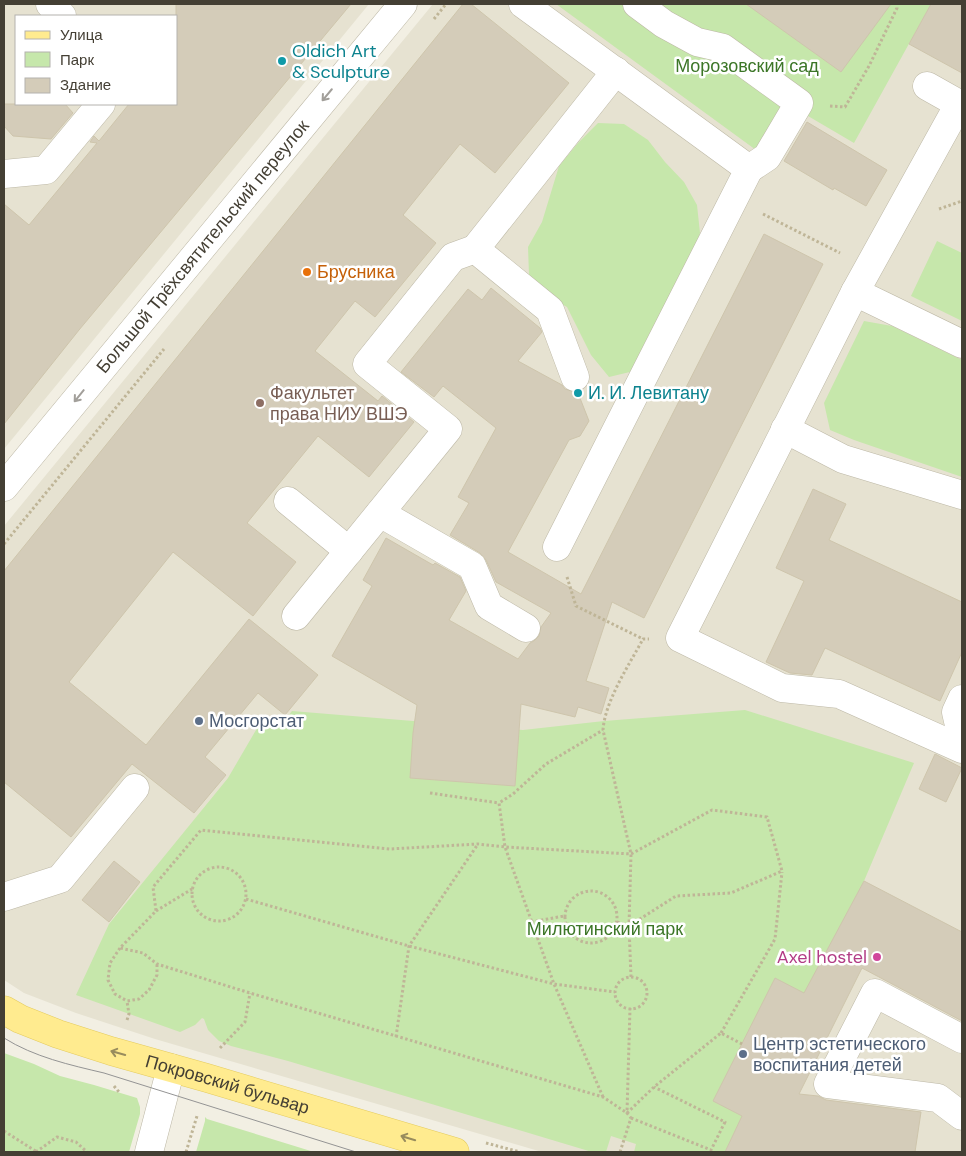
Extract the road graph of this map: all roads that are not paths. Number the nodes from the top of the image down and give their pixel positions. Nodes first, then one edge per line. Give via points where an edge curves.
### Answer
1 (50, 4) edge
2 (402, 4) edge
3 (523, 4) edge
4 (637, 4) edge
5 (61, 15) edge
6 (616, 71) junction
7 (927, 86) dead end
8 (100, 105) edge
9 (749, 168) junction
10 (4, 174) edge
11 (475, 250) junction
12 (855, 292) junction
13 (962, 344) edge
14 (576, 377) dead end
15 (785, 430) junction
16 (4, 488) edge
17 (962, 495) edge
18 (288, 501) dead end
19 (380, 513) junction
20 (557, 547) road end
21 (349, 551) junction
22 (296, 616) dead end
23 (526, 628) dead end
24 (962, 699) edge
25 (962, 738) edge
26 (962, 749) edge
27 (135, 788) dead end
28 (4, 897) edge
29 (4, 1010) edge
30 (962, 1039) edge
31 (171, 1068) junction
32 (962, 1116) edge
33 (149, 1152) edge
34 (455, 1152) edge

1 - 5 street
2 -> 16 street, Большой Трёхсвятительский переулок
3 - 6 street
4 - 9 street via 697,42 723,48 799,103 767,157
6 - 9 street
6 - 11 street
7 - 12 street via 959,104
8 - 10 street via 46,170
9 - 20 street
11 - 14 street via 550,310
11 - 19 street via 453,257 367,364 448,429
12 - 13 street
12 - 15 street
15 - 17 street via 843,458
15 - 26 street via 680,638 782,688 839,694
18 - 21 street
19 - 21 street
19 - 23 street via 472,566 489,606
21 - 22 street
24 - 25 street via 956,712
27 - 28 street via 60,879
31 -> 29 main road, Покровский бульвар via 58,1034
30 - 32 street via 874,993 828,1084 938,1098
31 - 33 street
34 -> 31 main road, Покровский бульвар

